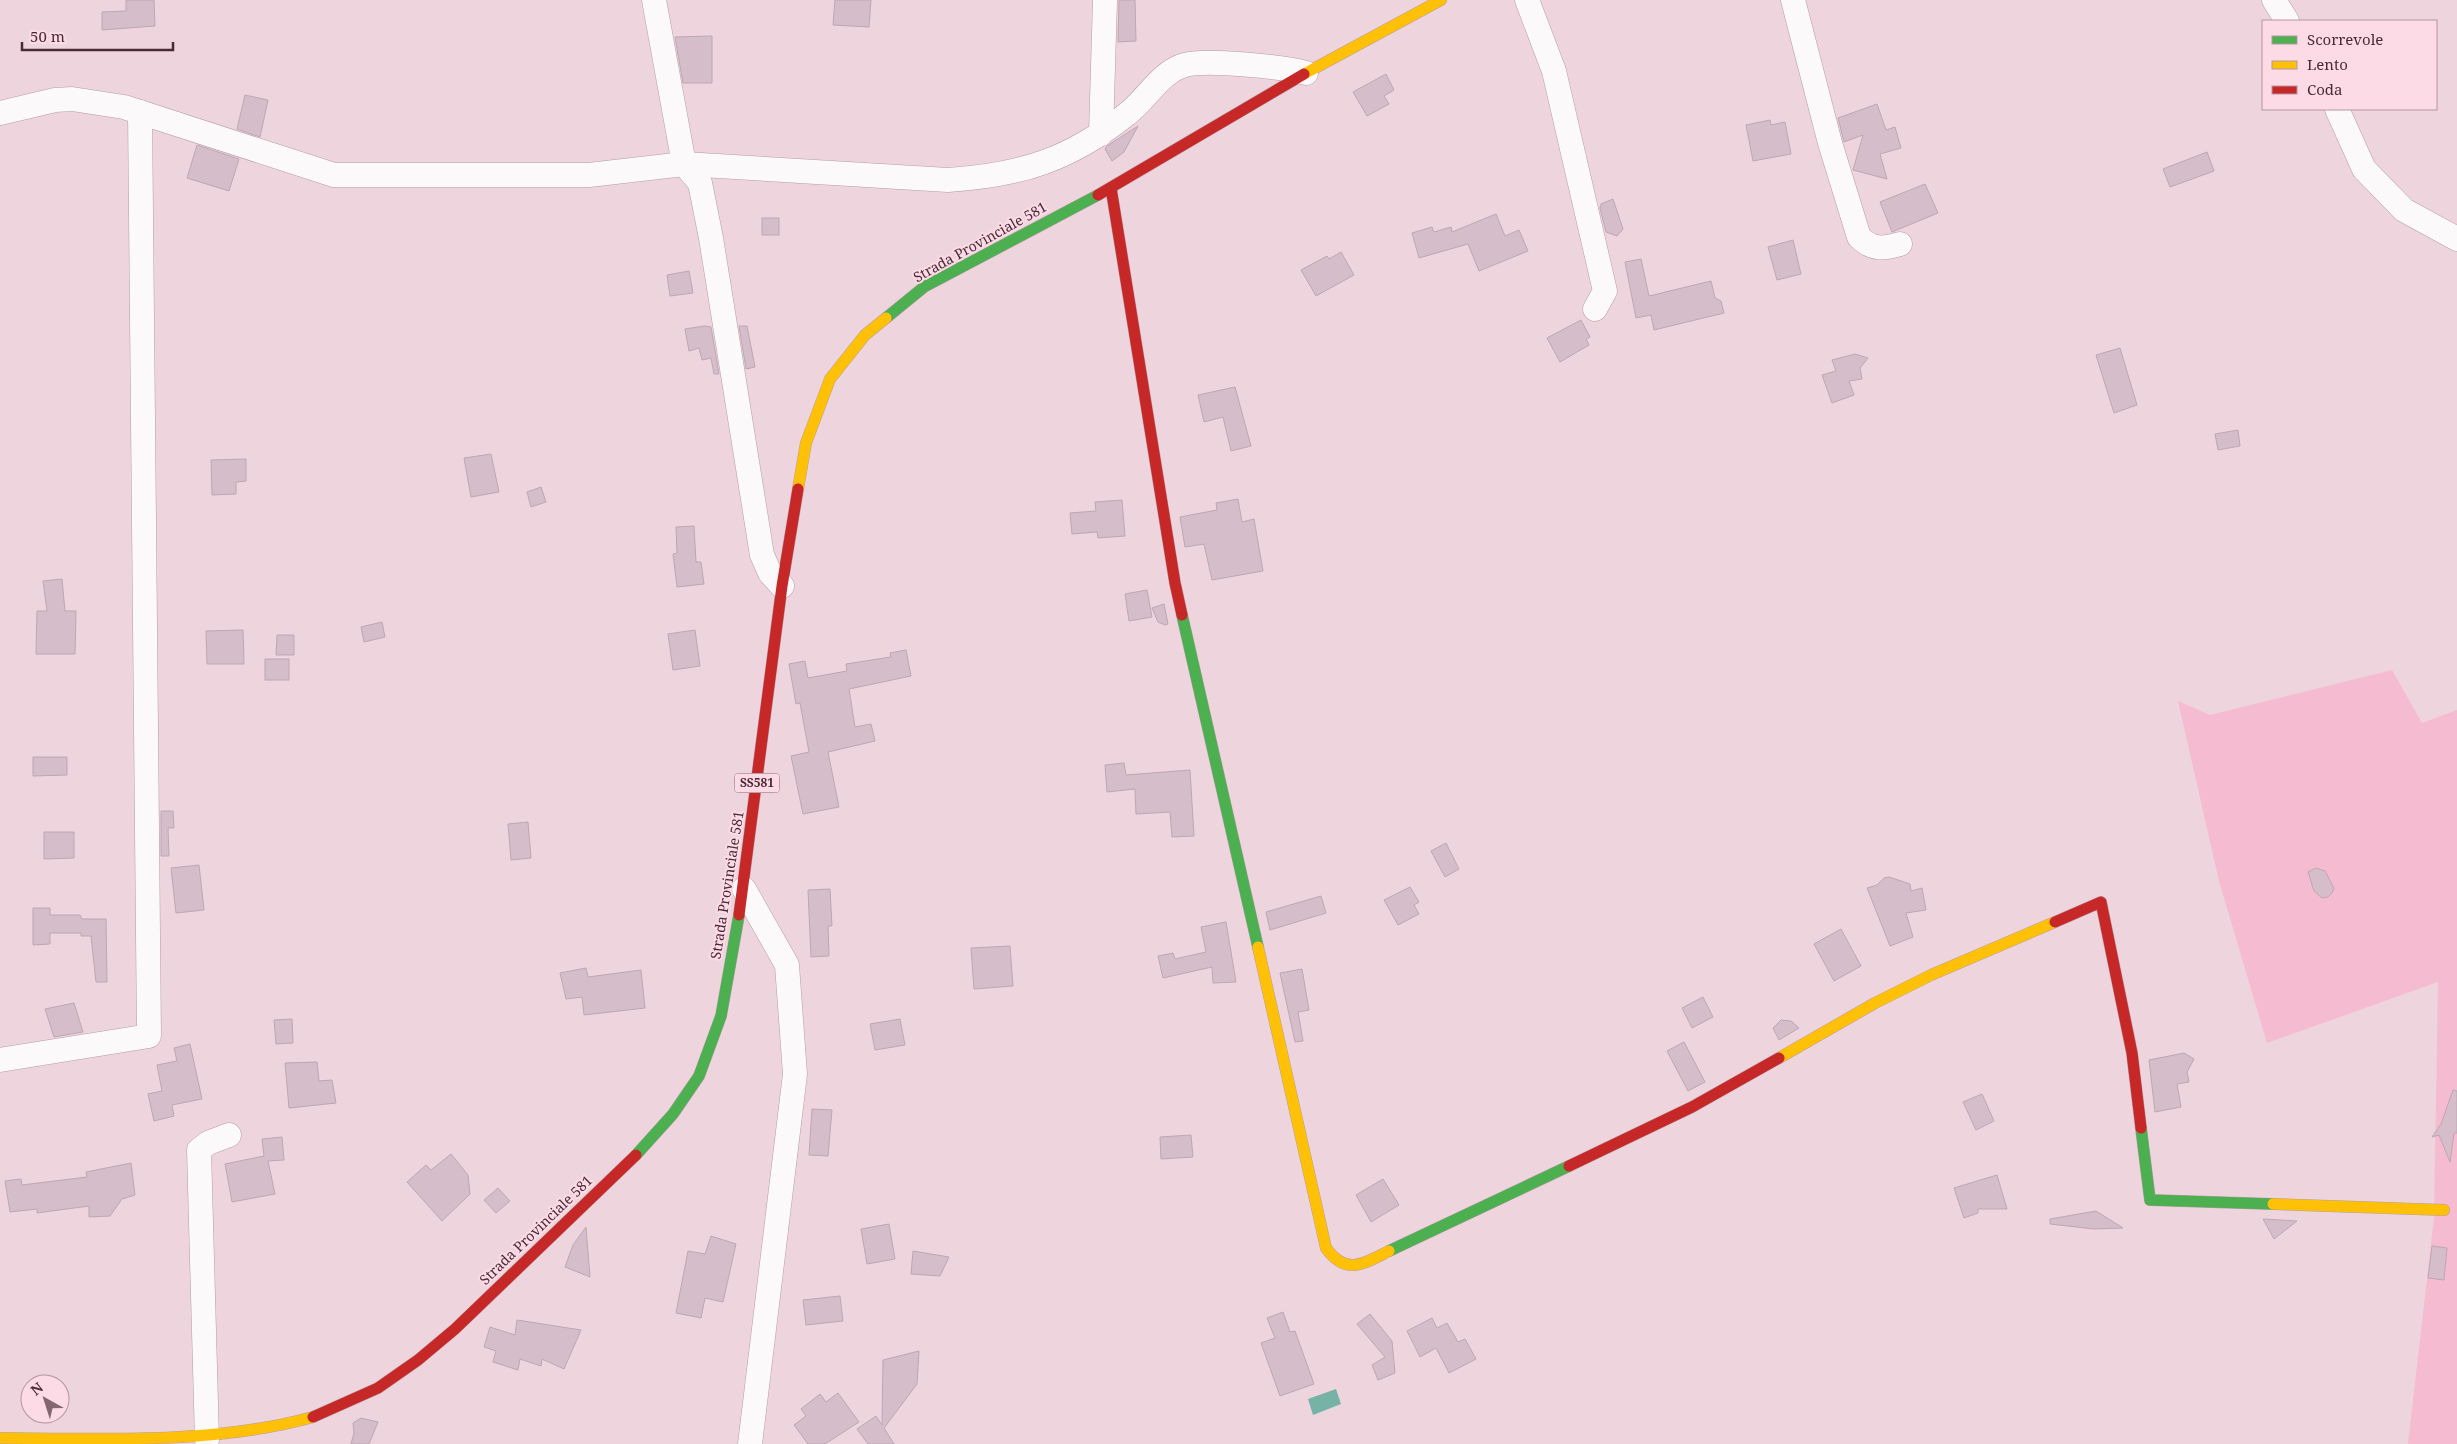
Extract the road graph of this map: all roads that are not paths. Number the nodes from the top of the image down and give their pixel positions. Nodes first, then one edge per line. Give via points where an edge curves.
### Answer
1 (654, 0) edge
2 (1104, 0) edge
3 (1441, 0) edge
4 (1527, 0) edge
5 (1793, 0) edge
6 (2274, 0) edge
7 (2285, 20) edge
8 (1306, 73) junction
9 (2337, 110) edge
10 (140, 112) junction
11 (0, 113) edge
12 (1101, 134) junction
13 (684, 164) junction
14 (1111, 188) junction
15 (2457, 239) edge
16 (1900, 244) dead end
17 (1595, 310) dead end
18 (782, 586) junction
19 (744, 889) junction
20 (0, 1060) edge
21 (229, 1135) dead end
22 (2444, 1210) dead end
23 (0, 1438) edge
24 (206, 1440) junction
25 (750, 1444) edge

1 - 13 street
2 - 12 street
3 - 8 street, Strada Provinciale 581 / SS581
4 - 17 street via 1554,71 1605,291
5 - 16 street via 1830,143 1859,237 1867,246 1877,248
6 - 7 street
8 - 12 street via 1288,68 1185,65 1168,74 1129,113
8 - 14 street, Strada Provinciale 581 / SS581
9 - 15 street via 2364,170 2404,210
10 - 11 street via 72,99
10 - 13 street via 334,175 589,175
10 - 20 street via 149,1036
12 - 13 street via 1048,162 990,177 948,180
13 - 18 street via 700,183 712,238 762,555 770,573
14 - 18 street, Strada Provinciale 581 / SS581 via 924,287 865,334 830,379 806,443
14 - 22 street via 1175,583 1326,1248 1335,1261 1349,1267 1367,1262 1692,1107 1875,1003 1931,975 2102,902 2132,1053 2150,1200
18 - 19 street, Strada Provinciale 581 / SS581
19 - 24 street, Strada Provinciale 581 / SS581 via 721,1016 699,1076 673,1114 630,1161 454,1329 378,1388 284,1426
19 - 25 street via 787,965 796,1074
21 - 24 street via 199,1150
23 - 24 street, Strada Provinciale 581 / SS581

